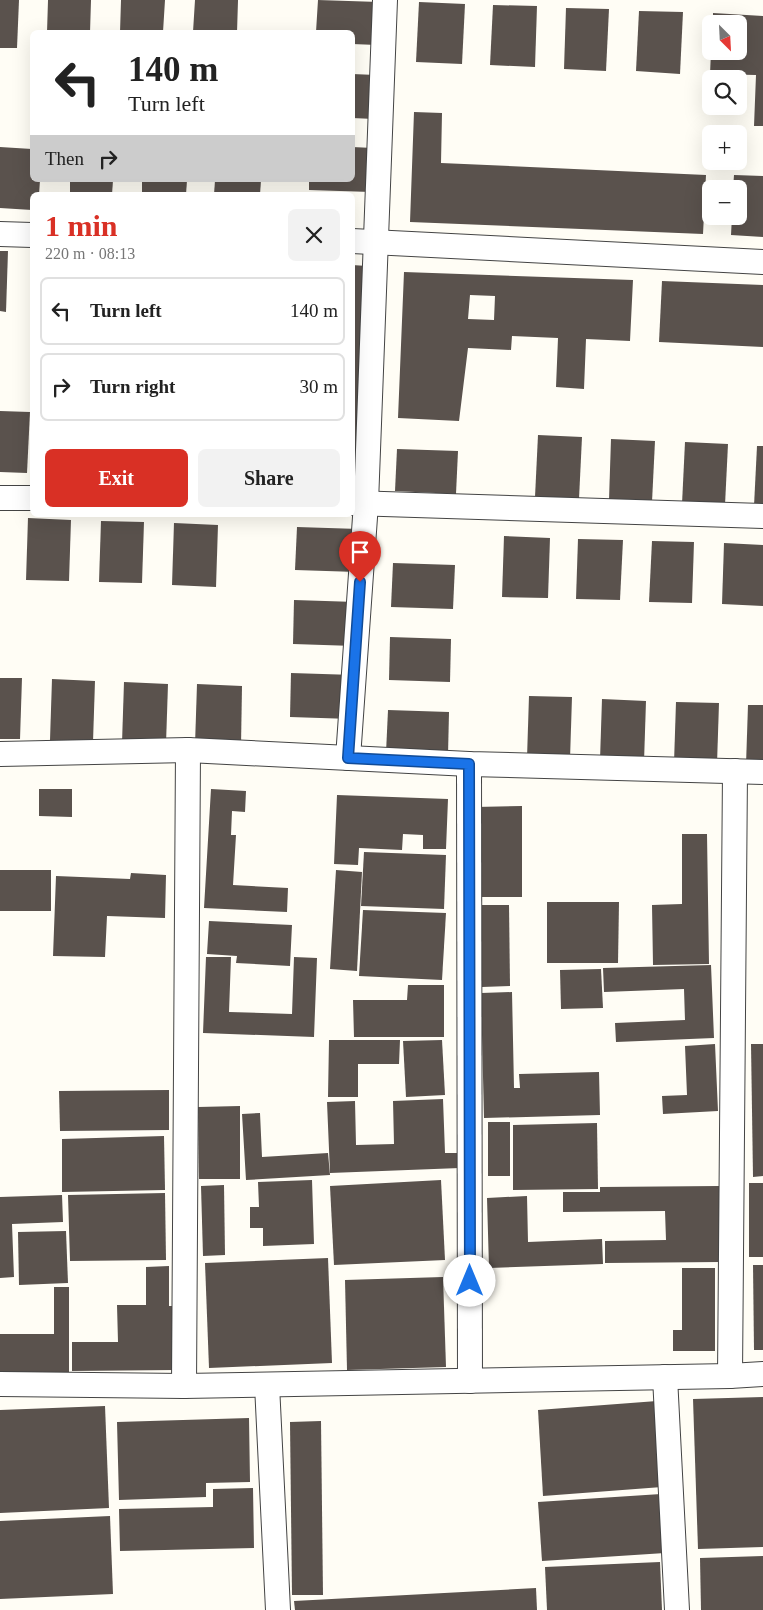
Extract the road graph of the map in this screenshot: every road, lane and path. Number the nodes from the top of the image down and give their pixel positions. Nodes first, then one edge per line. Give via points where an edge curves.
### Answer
1 (385, 0) edge
2 (0, 234) edge
3 (30, 235) edge
4 (355, 241) edge
5 (376, 242) junction
6 (763, 262) edge
7 (0, 498) edge
8 (30, 498) edge
9 (359, 503) edge
10 (763, 516) edge
11 (188, 750) junction
12 (0, 754) edge
13 (348, 758) junction
14 (469, 764) junction
15 (735, 771) junction
16 (763, 772) edge
17 (763, 1374) edge
18 (730, 1376) junction
19 (665, 1377) junction
20 (470, 1381) junction
21 (0, 1384) edge
22 (267, 1385) junction
23 (184, 1386) junction
24 (278, 1610) edge
25 (677, 1610) edge

1 - 5 street
2 - 3 street
4 - 5 street
5 - 6 street
5 - 9 street
7 - 8 street
9 - 10 street
9 - 13 street
11 - 12 street
11 - 13 street
11 - 23 street
13 - 14 street
14 - 15 street
14 - 20 street
15 - 16 street
15 - 18 street
17 - 18 street
18 - 19 street
19 - 20 street
19 - 25 street
20 - 22 street
21 - 23 street
22 - 23 street
22 - 24 street

